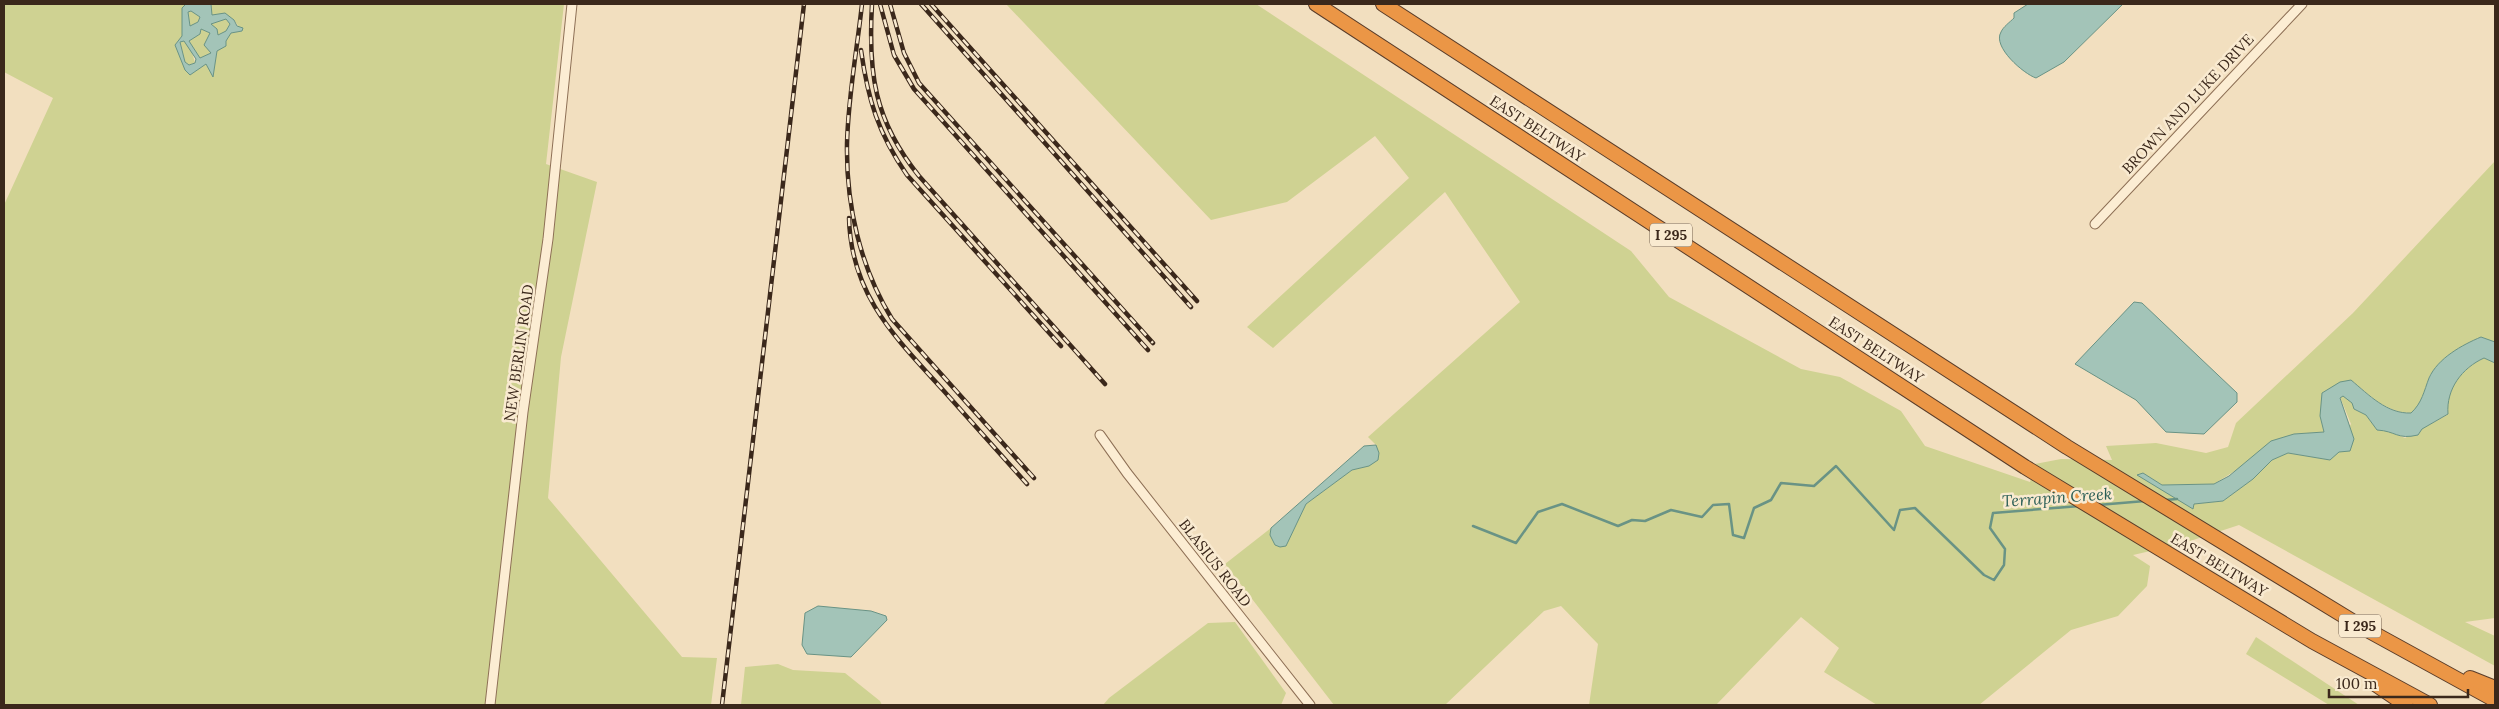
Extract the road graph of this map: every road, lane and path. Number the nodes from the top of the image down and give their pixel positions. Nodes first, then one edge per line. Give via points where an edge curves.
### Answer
1 (572, 4) edge
2 (1316, 4) edge
3 (1383, 4) edge
4 (2302, 4) edge
5 (2095, 224) dead end
6 (1100, 436) dead end
7 (2312, 641) junction
8 (2415, 656) junction
9 (2495, 688) edge
10 (2495, 700) edge
11 (490, 705) edge
12 (1310, 705) edge
13 (2406, 705) edge
14 (2430, 705) edge

1 - 11 street, NEW BERLIN ROAD via 548,238
2 - 7 highway, EAST BELTWAY / I 295 via 2025,467
3 - 8 highway, EAST BELTWAY / I 295 via 2067,447
4 - 5 street, BROWN AND LUKE DRIVE
6 - 12 street, BLASIUS ROAD
7 - 13 highway
7 - 14 highway, EAST BELTWAY / I 295
8 - 9 highway
8 - 10 highway, EAST BELTWAY / I 295

